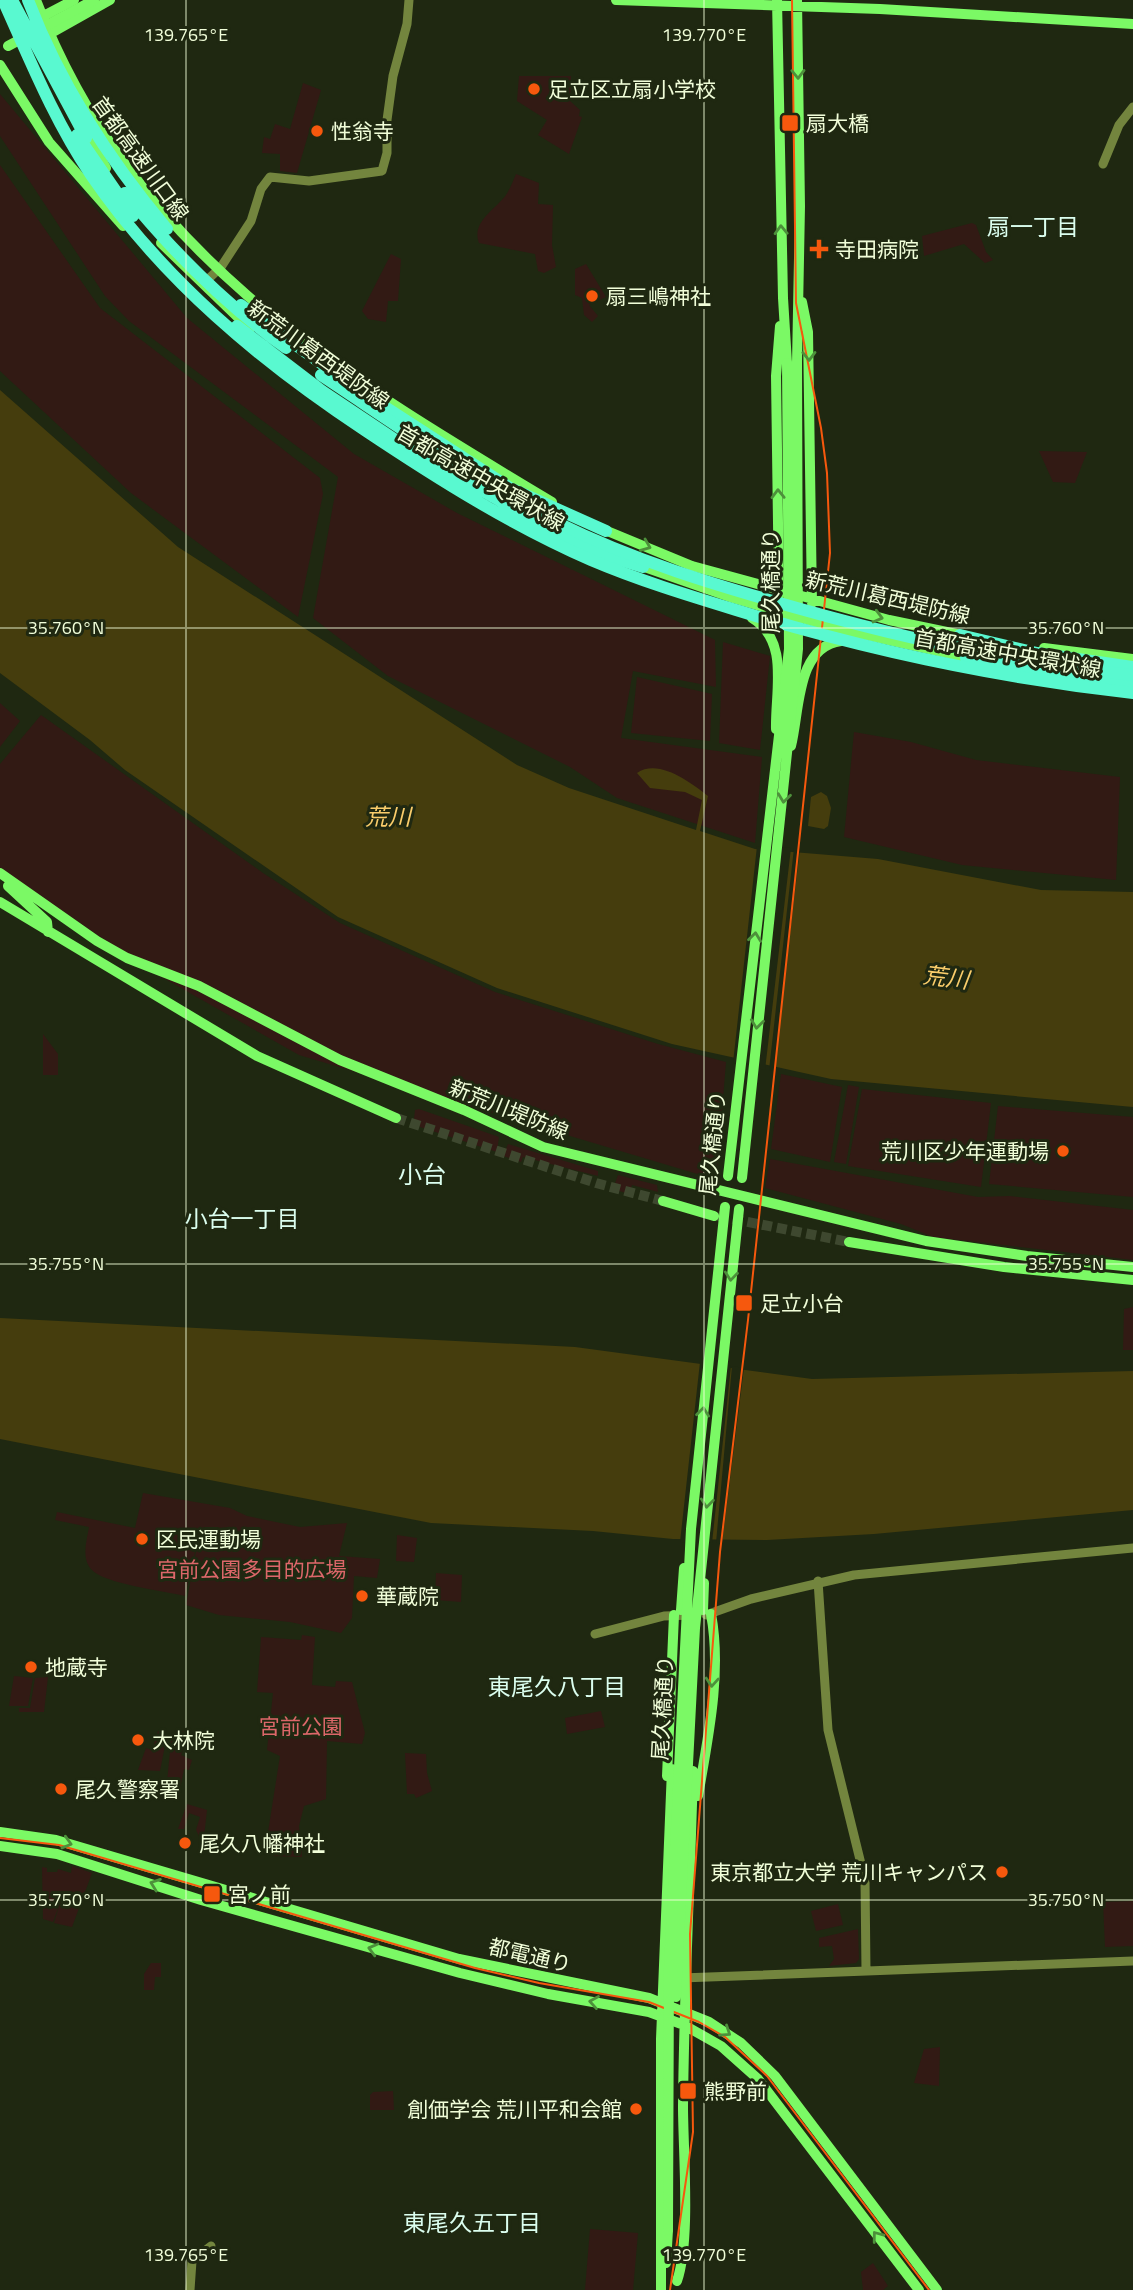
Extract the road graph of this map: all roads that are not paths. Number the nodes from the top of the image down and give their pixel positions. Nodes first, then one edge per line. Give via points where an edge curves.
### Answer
1 (3, 0) edge
2 (13, 0) edge
3 (26, 0) edge
4 (36, 0) edge
5 (74, 0) edge
6 (94, 0) edge
7 (110, 0) edge
8 (409, 0) edge
9 (616, 0) edge
10 (777, 3) edge
11 (797, 3) edge
12 (37, 19) junction
13 (1133, 24) edge
14 (45, 36) junction
15 (4, 48) edge
16 (0, 65) edge
17 (1133, 107) edge
18 (77, 135) junction
19 (1103, 164) dead end
20 (170, 271) junction
21 (217, 271) junction
22 (201, 285) junction
23 (222, 289) junction
24 (799, 289) junction
25 (783, 298) junction
26 (286, 348) junction
27 (792, 363) junction
28 (406, 439) junction
29 (606, 531) junction
30 (601, 554) junction
31 (643, 567) junction
32 (626, 570) junction
33 (779, 591) junction
34 (813, 599) junction
35 (779, 611) junction
36 (813, 621) junction
37 (960, 635) junction
38 (966, 658) junction
39 (1133, 659) edge
40 (1133, 667) edge
41 (1004, 671) junction
42 (1056, 675) junction
43 (1133, 675) edge
44 (1133, 686) edge
45 (777, 750) junction
46 (790, 752) junction
47 (0, 875) edge
48 (0, 902) edge
49 (48, 932) junction
50 (396, 1118) tunnel mouth
51 (727, 1192) junction
52 (740, 1195) junction
53 (663, 1201) tunnel mouth
54 (714, 1216) tunnel mouth
55 (849, 1242) tunnel mouth
56 (1133, 1267) edge
57 (1133, 1280) edge
58 (691, 1529) junction
59 (704, 1532) junction
60 (1133, 1548) edge
61 (818, 1581) junction
62 (674, 1615) junction
63 (711, 1615) junction
64 (595, 1634) dead end
65 (669, 1800) junction
66 (0, 1832) edge
67 (691, 1836) junction
68 (0, 1846) edge
69 (1133, 1961) edge
70 (662, 1969) junction
71 (866, 1971) junction
72 (685, 1978) junction
73 (662, 1996) junction
74 (684, 2010) junction
75 (661, 2016) junction
76 (684, 2025) junction
77 (672, 2230) junction
78 (211, 2246) dead end
79 (676, 2285) edge
80 (190, 2290) edge
81 (662, 2290) edge
82 (919, 2290) edge
83 (937, 2290) edge

1 - 20 highway, 首都高速中央環状線, bridge via 79,157
2 - 18 highway, 首都高速川口線, bridge
2 - 26 highway, 首都高速中央環状線, bridge via 76,122 121,187 218,293
3 - 12 main road
3 - 23 highway, 首都高速川口線, bridge via 67,85 106,150 150,210
4 - 12 main road
5 - 12 main road
6 - 15 main road, bridge
7 - 14 main road
8 - 21 street via 393,76 382,171 309,181 271,177 261,188 251,221
9 - 10 main road
10 - 11 main road
25 -> 10 main road, 尾久橋通り
11 - 13 main road
11 -> 24 main road, 尾久橋通り
12 - 14 main road
14 - 21 main road, 新荒川葛西堤防線 via 115,149
14 - 22 main road, 新荒川葛西堤防線 via 114,184 146,227
16 - 22 main road via 42,132 99,200 167,269 190,286
17 - 19 street via 1119,125
18 - 20 highway, 首都高速川口線, bridge via 125,212
18 - 30 highway, bridge via 158,249 243,331 403,445
20 - 44 highway, 首都高速中央環状線, bridge via 239,338 309,393 473,499 592,561 689,596 866,646 1010,676
21 - 22 street
21 - 29 main road, 新荒川葛西堤防線 via 329,362 449,440
22 - 28 main road, 新荒川葛西堤防線 via 259,337
23 - 26 highway, 首都高速中央環状線, bridge
23 - 29 highway via 348,383 510,488
24 - 27 main road, 尾久橋通り
24 -> 34 main road via 808,332
25 - 27 main road, 尾久橋通り
33 -> 25 main road via 776,376
26 - 43 highway, 首都高速中央環状線, bridge via 515,500 650,563 726,589 914,639
27 - 45 main road, 尾久橋通り, bridge via 790,618
27 - 46 main road, 尾久橋通り, bridge via 799,620
28 - 31 main road, 新荒川葛西堤防線 via 513,505
28 - 32 main road via 417,458 465,489 551,537
29 -> 33 main road, 新荒川葛西堤防線 via 692,566
30 - 31 highway
30 - 32 highway
31 - 35 main road, 新荒川葛西堤防線
32 - 45 main road, bridge via 752,618 766,629 778,664
33 - 34 main road, 新荒川葛西堤防線
33 - 35 main road
34 - 36 main road
34 -> 37 main road, 新荒川葛西堤防線
35 - 36 main road, 新荒川葛西堤防線
36 - 38 main road, 新荒川葛西堤防線
37 - 39 main road, 新荒川葛西堤防線
37 - 40 highway via 1002,647
38 - 42 highway
38 - 44 main road, 新荒川葛西堤防線
41 - 42 highway
41 - 44 main road
41 - 46 main road, bridge via 847,640 821,646 810,658
42 - 44 highway
51 -> 45 main road, 尾久橋通り, bridge
46 -> 52 main road, 尾久橋通り, bridge
47 - 49 main road via 47,922
47 - 51 main road, 新荒川堤防線 via 116,952 199,986 364,1071 543,1147
48 - 49 main road
49 - 50 main road via 257,1056
51 - 52 main road, 新荒川堤防線
58 -> 51 main road, 尾久橋通り, bridge
52 - 56 main road, 新荒川堤防線 via 926,1241
52 -> 59 main road, 尾久橋通り, bridge
53 - 54 main road
55 - 57 main road via 1004,1267
58 - 65 main road, bridge via 685,1550
58 - 77 main road, 尾久橋通り, bridge via 669,1967
59 - 67 main road, bridge
59 - 77 main road, 尾久橋通り, bridge via 677,1968
60 - 61 street
61 - 63 street via 718,1609
61 - 71 street via 828,1730 865,1880
62 - 63 street
62 - 64 street
62 - 65 main road
63 -> 67 main road via 715,1635 708,1737
65 - 70 main road
66 -> 73 main road, 都電通り via 63,1842 464,1960 583,1986
67 - 72 main road
75 -> 68 main road, 都電通り via 461,1973 57,1854
69 - 71 street
70 - 72 street via 669,1977
70 - 73 main road
71 - 72 street
72 - 73 street
72 - 74 main road
73 - 74 main road, 都電通り
73 - 75 main road
74 - 76 main road
74 -> 83 main road, 都電通り via 720,2028 764,2064
75 - 76 main road, 都電通り
75 - 81 main road
76 - 79 main road via 684,2197
82 -> 76 main road, 都電通り via 758,2079 721,2046
77 - 79 main road, 尾久橋通り
77 - 81 main road, 尾久橋通り
78 - 80 street via 192,2261

